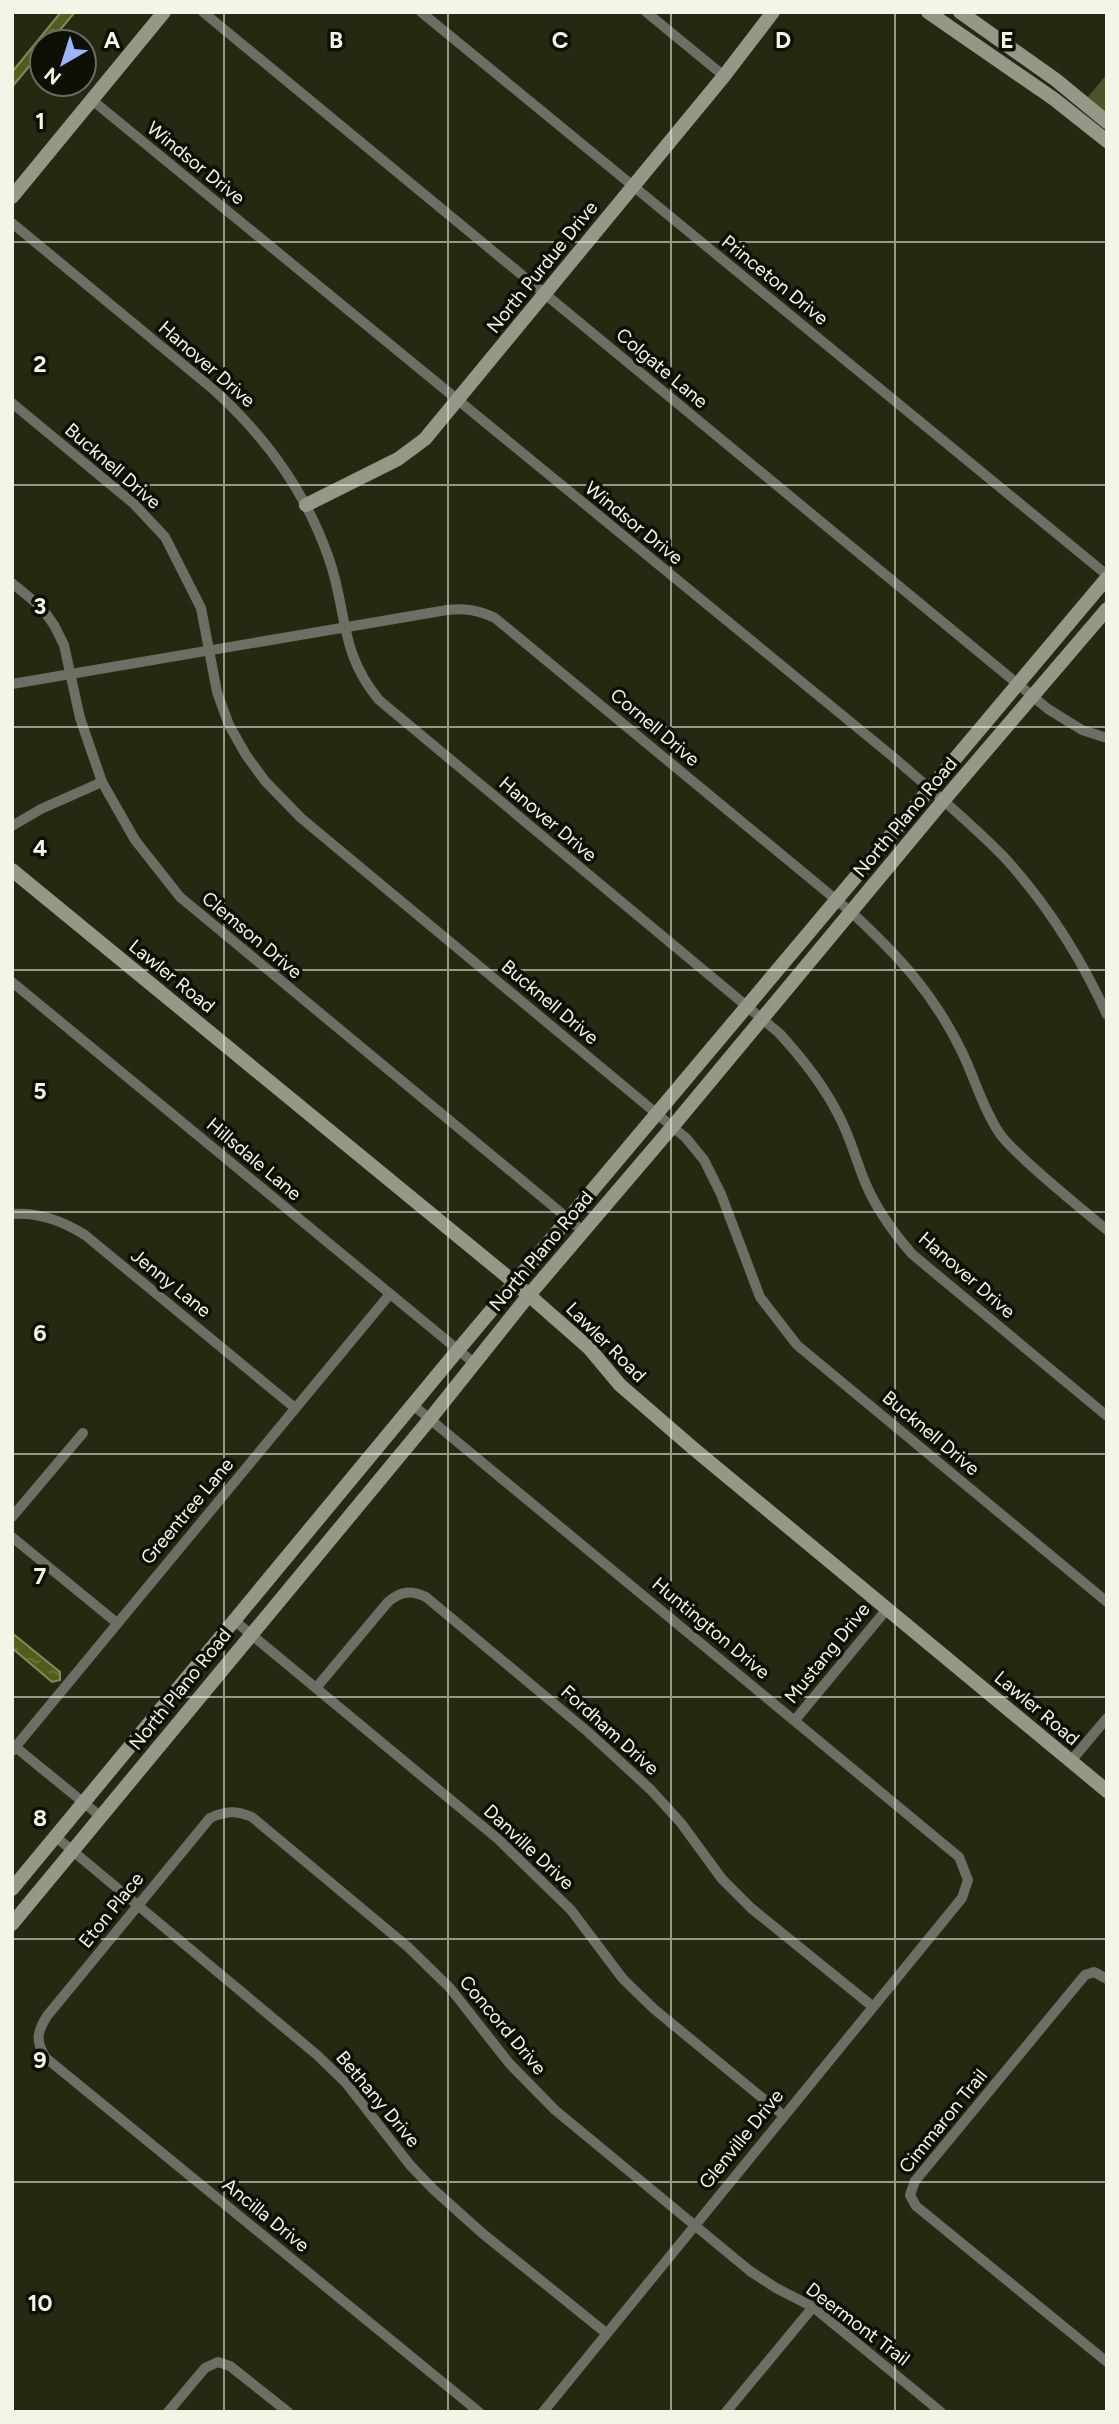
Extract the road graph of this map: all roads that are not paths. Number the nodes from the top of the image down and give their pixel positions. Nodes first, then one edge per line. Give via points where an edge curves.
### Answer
1 (164, 12) edge
2 (203, 12) edge
3 (421, 12) edge
4 (646, 12) edge
5 (773, 12) edge
6 (928, 12) edge
7 (960, 12) edge
8 (724, 76) junction
9 (92, 100) junction
10 (1107, 122) edge
11 (1107, 141) edge
12 (633, 186) junction
13 (12, 197) edge
14 (12, 223) edge
15 (545, 293) junction
16 (457, 400) junction
17 (12, 403) edge
18 (306, 505) junction
19 (1107, 576) edge
20 (12, 583) edge
21 (1107, 609) edge
22 (343, 628) junction
23 (208, 649) junction
24 (71, 674) junction
25 (12, 684) edge
26 (1018, 684) junction
27 (1033, 696) junction
28 (1107, 738) edge
29 (102, 782) junction
30 (930, 790) junction
31 (943, 801) junction
32 (12, 826) edge
33 (12, 870) edge
34 (837, 900) junction
35 (851, 912) junction
36 (12, 982) edge
37 (747, 1007) junction
38 (1106, 1009) edge
39 (762, 1019) junction
40 (657, 1113) junction
41 (673, 1126) junction
42 (12, 1214) edge
43 (568, 1219) junction
44 (1107, 1230) edge
45 (583, 1231) junction
46 (515, 1283) junction
47 (390, 1294) junction
48 (529, 1295) junction
49 (457, 1350) junction
50 (474, 1363) junction
51 (414, 1406) junction
52 (295, 1408) junction
53 (1107, 1416) edge
54 (430, 1419) junction
55 (83, 1433) dead end
56 (12, 1517) edge
57 (12, 1537) edge
58 (1107, 1602) edge
59 (887, 1609) junction
60 (235, 1621) junction
61 (117, 1623) junction
62 (250, 1634) junction
63 (316, 1688) junction
64 (1107, 1718) edge
65 (795, 1720) junction
66 (13, 1747) edge
67 (1071, 1762) junction
68 (1107, 1791) edge
69 (83, 1803) junction
70 (225, 1811) joint
71 (100, 1816) junction
72 (56, 1837) junction
73 (72, 1851) junction
74 (965, 1888) joint
75 (12, 1889) edge
76 (137, 1906) junction
77 (12, 1924) edge
78 (1107, 1979) edge
79 (872, 2006) junction
80 (37, 2042) joint
81 (783, 2115) junction
82 (694, 2225) junction
83 (750, 2271) joint
84 (813, 2307) junction
85 (606, 2333) junction
86 (1107, 2362) edge
87 (168, 2412) edge
88 (288, 2412) edge
89 (479, 2412) edge
90 (543, 2412) edge
91 (726, 2412) edge
92 (941, 2412) edge

1 - 9 main road
2 - 15 street, Colgate Lane
3 - 12 street, Princeton Drive
4 - 8 street
5 - 8 main road, North Purdue Drive
6 - 11 main road
7 - 10 main road
8 - 12 main road, North Purdue Drive
9 - 13 main road
9 - 16 street, Windsor Drive
12 - 15 main road, North Purdue Drive
12 - 19 street, Princeton Drive
14 - 18 street, Hanover Drive via 244,417
15 - 16 main road, North Purdue Drive
15 - 26 street, Colgate Lane
16 - 18 main road, North Purdue Drive via 425,439 398,459
16 - 30 street, Windsor Drive
17 - 23 street, Bucknell Drive via 134,504 165,537 201,608
18 - 22 street, Hanover Drive via 329,557
19 - 26 main road, North Plano Road
20 - 24 street, Clemson Drive via 41,607 54,625
21 - 27 main road, North Plano Road
22 - 23 street, Cornell Drive
22 - 34 street, Cornell Drive via 461,608 495,618
22 - 37 street, Hanover Drive via 363,681 379,700
23 - 24 street, Cornell Drive
23 - 40 street, Bucknell Drive via 229,725 265,781 301,818
24 - 25 street, Cornell Drive
24 - 29 street, Clemson Drive via 87,744
26 - 27 street, Colgate Lane
26 - 30 main road, North Plano Road
27 - 28 street, Colgate Lane via 1082,730
27 - 31 main road, North Plano Road
29 - 32 street
29 - 43 street, Clemson Drive via 135,840 180,897
30 - 31 street, Windsor Drive
30 - 34 main road, North Plano Road
31 - 35 main road, North Plano Road
31 - 38 street, Windsor Drive via 1005,859 1045,908
33 - 46 main road, Lawler Road
34 - 35 street, Cornell Drive
34 - 37 main road, North Plano Road
35 - 39 main road, North Plano Road
35 - 44 street, Cornell Drive via 908,967 940,1012 1001,1136
36 - 47 street, Hillsdale Lane
37 - 39 street, Hanover Drive
37 - 40 main road, North Plano Road
39 - 41 main road, North Plano Road
39 - 53 street, Hanover Drive via 808,1064 826,1091 865,1183 893,1233 912,1254
40 - 41 street, Bucknell Drive
40 - 43 main road, North Plano Road
41 - 45 main road, North Plano Road
41 - 58 street, Bucknell Drive via 704,1160 760,1297 797,1345
42 - 52 street, Jenny Lane via 46,1217 85,1235
43 - 45 street, Clemson Drive
43 - 46 main road, North Plano Road
45 - 48 main road, North Plano Road
46 - 48 main road, Lawler Road
46 - 49 main road, North Plano Road
47 - 49 street, Hillsdale Lane
47 - 52 street, Greentree Lane
48 - 50 main road, North Plano Road
48 - 59 main road, Lawler Road via 589,1348 631,1394
49 - 50 street, Hillsdale Lane
49 - 51 main road, North Plano Road
50 - 54 main road, North Plano Road
51 - 54 street, Huntington Drive
51 - 60 main road, North Plano Road
52 - 61 street, Greentree Lane
54 - 62 main road, North Plano Road
54 - 65 street, Huntington Drive
55 - 56 street
57 - 61 street
59 - 65 street, Mustang Drive
59 - 67 main road, Lawler Road
60 - 62 street, Danville Drive
60 - 69 main road, North Plano Road
61 - 66 street, Greentree Lane
62 - 63 street, Danville Drive
62 - 71 main road, North Plano Road
63 - 79 street, Fordham Drive via 387,1602 406,1592 426,1597 589,1732 651,1790 751,1908
63 - 81 street, Danville Drive via 498,1839 571,1910 623,1979
64 - 67 street
65 - 74 street, Huntington Drive via 959,1857 968,1880
66 - 69 street
67 - 68 main road, Lawler Road
69 - 71 street
69 - 72 main road, North Plano Road
70 - 76 street, Eton Place via 210,1818
70 - 82 street, Concord Drive via 252,1818 408,1947 450,1988 509,2063 555,2110
71 - 73 main road, North Plano Road
72 - 73 street, Bethany Drive
72 - 75 main road, North Plano Road
73 - 76 street, Bethany Drive
73 - 77 main road, North Plano Road
74 - 79 street, Glenville Drive via 962,1898
76 - 80 street, Eton Place via 47,2016
76 - 85 street, Bethany Drive via 317,2055 346,2083 433,2189
78 - 86 street, Cimmaron Trail via 1094,1972 1085,1975 915,2181 910,2195 916,2207
79 - 81 street, Glenville Drive
80 - 89 street, Ancilla Drive via 46,2057
81 - 82 street, Glenville Drive
82 - 83 street, Concord Drive
82 - 85 street, Glenville Drive
83 - 84 street, Deermont Trail
84 - 91 street
84 - 92 street, Deermont Trail
85 - 90 street, Glenville Drive
87 - 88 street via 205,2368 218,2362 230,2366

